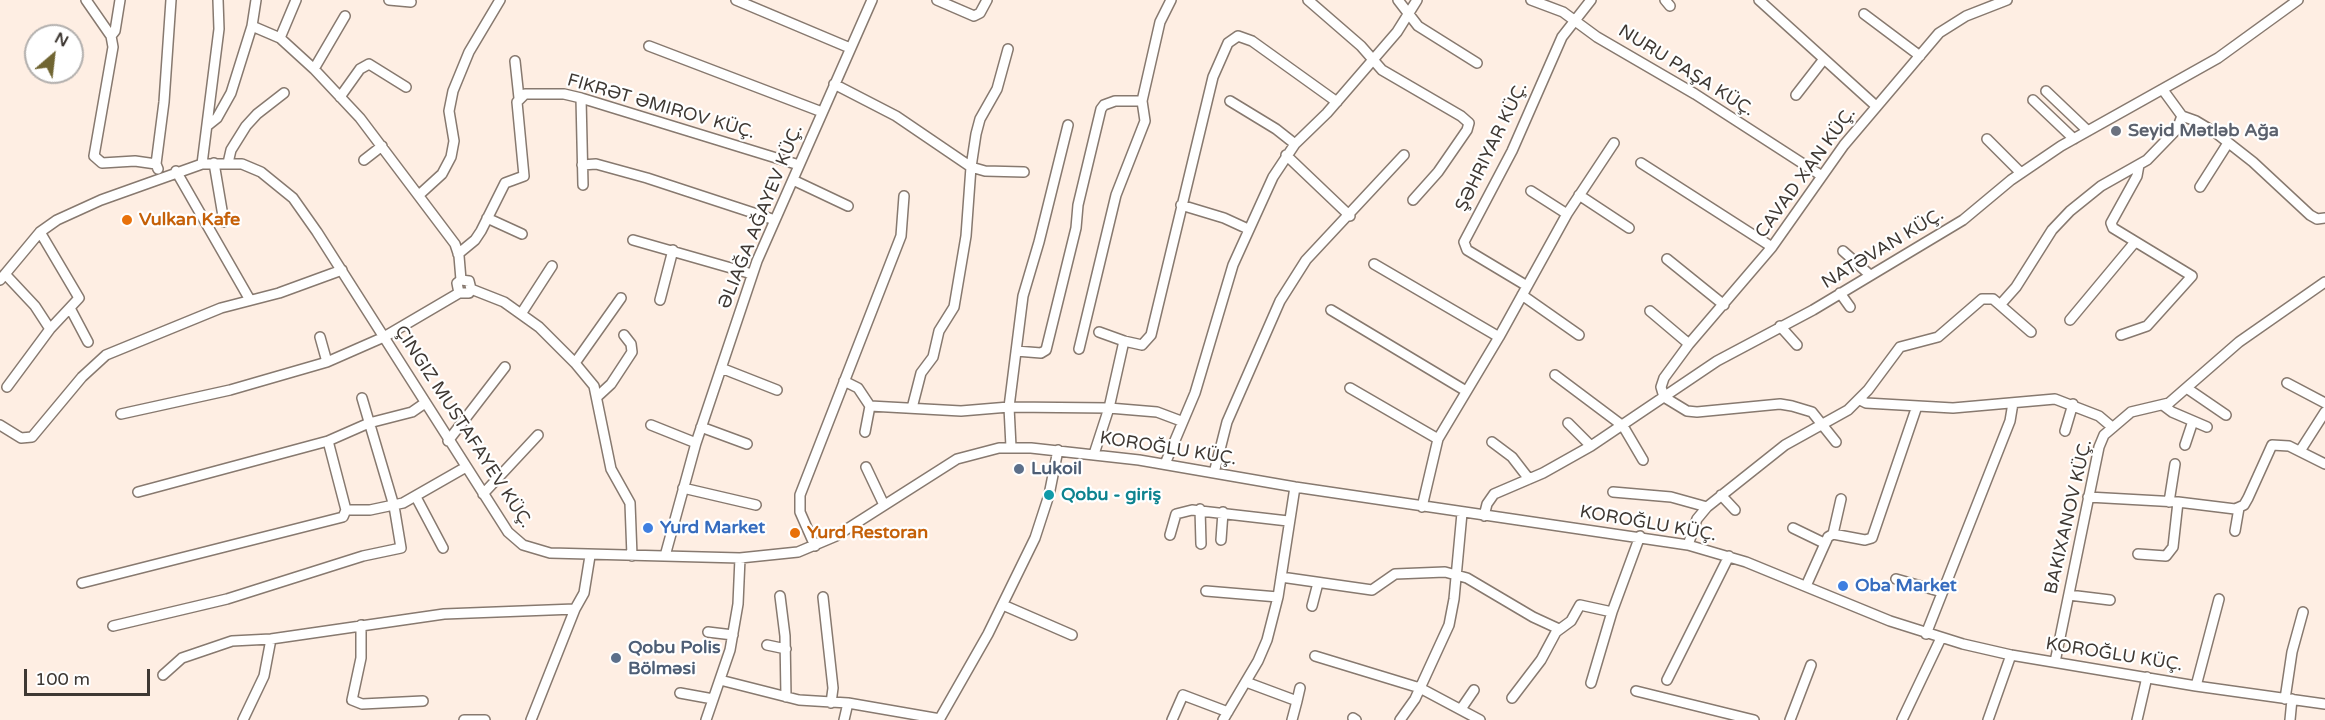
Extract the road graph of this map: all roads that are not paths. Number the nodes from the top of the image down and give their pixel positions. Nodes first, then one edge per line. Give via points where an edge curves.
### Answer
1 (86, 0) edge
2 (120, 0) edge
3 (171, 0) edge
4 (218, 0) edge
5 (256, 0) edge
6 (296, 0) edge
7 (389, 0) edge
8 (500, 0) edge
9 (736, 0) edge
10 (872, 0) edge
11 (937, 0) edge
12 (987, 0) edge
13 (1171, 0) edge
14 (1308, 0) edge
15 (1398, 0) edge
16 (1417, 0) edge
17 (1531, 0) edge
18 (1591, 0) edge
19 (1759, 0) edge
20 (2007, 0) edge
21 (2298, 0) edge
22 (411, 2) dead end
23 (1864, 14) dead end
24 (1409, 15) junction
25 (345, 16) dead end
26 (1576, 20) junction
27 (252, 26) junction
28 (111, 36) junction
29 (280, 38) junction
30 (649, 46) dead end
31 (850, 48) junction
32 (1008, 49) dead end
33 (1920, 56) junction
34 (1824, 59) junction
35 (1372, 60) junction
36 (515, 61) dead end
37 (1477, 63) dead end
38 (314, 69) junction
39 (834, 84) junction
40 (406, 87) dead end
41 (2163, 90) junction
42 (2046, 91) dead end
43 (284, 93) dead end
44 (1796, 94) dead end
45 (340, 97) junction
46 (519, 98) junction
47 (581, 98) junction
48 (2033, 100) dead end
49 (1142, 101) junction
50 (1230, 101) dead end
51 (1337, 102) junction
52 (1876, 106) junction
53 (822, 112) junction
54 (2181, 116) junction
55 (1068, 125) dead end
56 (207, 126) junction
57 (2088, 131) junction
58 (1987, 139) dead end
59 (2074, 139) junction
60 (1614, 143) dead end
61 (2228, 143) junction
62 (1295, 144) junction
63 (382, 146) junction
64 (1286, 155) junction
65 (1404, 155) dead end
66 (364, 160) dead end
67 (214, 163) junction
68 (228, 163) junction
69 (1641, 163) dead end
70 (156, 164) junction
71 (202, 164) junction
72 (582, 165) junction
73 (800, 165) junction
74 (2139, 165) junction
75 (971, 167) junction
76 (176, 171) junction
77 (1024, 172) dead end
78 (2021, 173) junction
79 (1822, 176) junction
80 (161, 177) junction
81 (793, 180) junction
82 (583, 185) dead end
83 (2200, 187) dead end
84 (1531, 191) dead end
85 (419, 195) junction
86 (1579, 195) junction
87 (904, 196) dead end
88 (1413, 200) dead end
89 (1181, 205) junction
90 (848, 206) dead end
91 (1567, 214) junction
92 (1350, 216) junction
93 (487, 218) junction
94 (2325, 218) edge
95 (775, 220) junction
96 (224, 222) dead end
97 (1629, 228) dead end
98 (1248, 229) junction
99 (40, 232) junction
100 (522, 234) dead end
101 (633, 240) dead end
102 (2135, 242) junction
103 (1772, 247) junction
104 (673, 250) junction
105 (1843, 251) dead end
106 (458, 254) junction
107 (1667, 259) dead end
108 (1374, 264) dead end
109 (552, 266) dead end
110 (342, 270) junction
111 (752, 274) junction
112 (1870, 275) junction
113 (2, 277) edge
114 (461, 280) junction
115 (2325, 282) edge
116 (1527, 286) junction
117 (471, 289) junction
118 (459, 293) junction
119 (1840, 293) junction
120 (1522, 295) junction
121 (621, 298) dead end
122 (250, 300) junction
123 (660, 300) dead end
124 (1724, 305) junction
125 (2000, 305) junction
126 (1850, 307) dead end
127 (70, 308) junction
128 (1331, 310) dead end
129 (1650, 311) dead end
130 (521, 314) junction
131 (2070, 321) dead end
132 (1780, 326) junction
133 (50, 329) junction
134 (1099, 332) dead end
135 (2031, 332) dead end
136 (1579, 335) dead end
137 (2121, 335) dead end
138 (624, 336) dead end
139 (320, 337) dead end
140 (384, 338) junction
141 (1499, 338) junction
142 (1124, 341) junction
143 (88, 342) dead end
144 (1689, 344) junction
145 (1797, 345) dead end
146 (1079, 349) dead end
147 (1016, 351) junction
148 (327, 362) junction
149 (575, 363) junction
150 (505, 367) dead end
151 (720, 368) junction
152 (1555, 375) dead end
153 (844, 381) junction
154 (2288, 383) dead end
155 (6, 387) dead end
156 (1350, 388) dead end
157 (2188, 389) junction
158 (777, 390) dead end
159 (1466, 392) junction
160 (598, 396) junction
161 (1664, 396) junction
162 (362, 398) dead end
163 (1860, 400) junction
164 (424, 403) junction
165 (2013, 403) junction
166 (2325, 403) edge
167 (2073, 404) junction
168 (870, 406) junction
169 (1917, 406) junction
170 (2164, 406) junction
171 (1009, 407) junction
172 (912, 408) junction
173 (1109, 408) junction
174 (2325, 412) edge
175 (122, 414) dead end
176 (2226, 415) dead end
177 (1181, 421) junction
178 (2193, 421) junction
179 (369, 423) junction
180 (1568, 423) dead end
181 (1822, 423) junction
182 (651, 425) dead end
183 (0, 426) edge
184 (1623, 426) junction
185 (2112, 427) junction
186 (2207, 427) dead end
187 (701, 428) junction
188 (2066, 431) dead end
189 (865, 432) dead end
190 (538, 435) dead end
191 (1438, 439) junction
192 (328, 441) junction
193 (448, 441) junction
194 (1492, 442) dead end
195 (1836, 442) dead end
196 (696, 443) junction
197 (747, 444) dead end
198 (2185, 445) dead end
199 (1591, 446) junction
200 (1011, 447) junction
201 (1058, 450) junction
202 (2300, 451) junction
203 (1095, 454) junction
204 (1643, 460) dead end
205 (1165, 464) junction
206 (2175, 464) dead end
207 (2325, 464) edge
208 (466, 467) junction
209 (866, 467) dead end
210 (1214, 473) junction
211 (1529, 479) junction
212 (1294, 487) junction
213 (683, 488) junction
214 (138, 492) dead end
215 (1613, 492) dead end
216 (483, 495) junction
217 (1721, 495) junction
218 (416, 497) junction
219 (2088, 497) junction
220 (1841, 499) dead end
221 (2174, 502) junction
222 (756, 505) dead end
223 (884, 505) junction
224 (394, 506) junction
225 (1422, 507) junction
226 (1707, 507) junction
227 (2239, 508) junction
228 (1200, 509) junction
229 (346, 510) junction
230 (1735, 510) dead end
231 (1223, 512) junction
232 (1462, 513) junction
233 (1484, 516) junction
234 (1288, 521) junction
235 (1793, 528) dead end
236 (2235, 531) dead end
237 (1833, 534) junction
238 (1170, 535) dead end
239 (1640, 536) junction
240 (1221, 540) dead end
241 (1824, 543) junction
242 (1201, 544) dead end
243 (1688, 545) junction
244 (815, 546) junction
245 (443, 548) dead end
246 (2138, 554) dead end
247 (590, 556) junction
248 (632, 556) junction
249 (665, 556) junction
250 (1729, 556) junction
251 (740, 558) junction
252 (1457, 574) junction
253 (1281, 577) junction
254 (1896, 579) dead end
255 (82, 583) dead end
256 (1318, 583) junction
257 (1806, 586) junction
258 (1206, 591) dead end
259 (1942, 592) junction
260 (2068, 595) junction
261 (780, 596) dead end
262 (823, 597) dead end
263 (1278, 597) junction
264 (2219, 599) dead end
265 (2110, 600) dead end
266 (1003, 605) junction
267 (1312, 606) dead end
268 (575, 609) junction
269 (1612, 612) junction
270 (2303, 612) dead end
271 (361, 625) junction
272 (112, 626) dead end
273 (1559, 629) junction
274 (708, 632) dead end
275 (1072, 634) dead end
276 (1926, 634) junction
277 (733, 635) junction
278 (1941, 638) junction
279 (271, 639) junction
280 (767, 645) dead end
281 (786, 649) junction
282 (2011, 655) junction
283 (1315, 656) dead end
284 (2055, 662) junction
285 (1811, 665) dead end
286 (163, 675) dead end
287 (2147, 677) junction
288 (720, 680) junction
289 (1667, 680) dead end
290 (1246, 682) junction
291 (1591, 683) dead end
292 (2196, 686) junction
293 (1300, 688) dead end
294 (1420, 688) junction
295 (1474, 690) dead end
296 (1636, 691) dead end
297 (680, 693) dead end
298 (786, 698) junction
299 (1512, 698) dead end
300 (713, 699) junction
301 (2289, 699) junction
302 (423, 701) dead end
303 (1297, 701) junction
304 (848, 702) junction
305 (831, 703) junction
306 (2325, 704) edge
307 (1461, 710) junction
308 (1226, 716) edge
309 (245, 719) edge
310 (709, 719) edge
311 (940, 719) edge
312 (467, 720) edge
313 (485, 720) edge
314 (531, 720) edge
315 (844, 720) edge
316 (1172, 720) edge
317 (1292, 720) edge
318 (1400, 720) edge
319 (1480, 720) edge
320 (1754, 720) edge
321 (1790, 720) edge
322 (1902, 720) edge
323 (1988, 720) edge
324 (2137, 720) edge
325 (2290, 720) edge

1 - 28 street
2 - 28 street
3 - 70 street
4 - 56 street via 219,29
5 - 27 street
6 - 29 street
7 - 22 street
8 - 85 street via 469,52 453,91 449,111 454,141 451,157 442,174
9 - 31 street
10 - 31 street, ƏLIAĞA AĞAYEV KÜÇ.
11 - 12 street via 974,16
13 - 49 street via 1160,22
14 - 35 street
15 - 24 street
16 - 24 street
17 - 26 street, NURU PAŞA KÜÇ.
18 - 26 street, ŞƏHRIYAR KÜÇ.
19 - 34 street
20 - 33 street, CAVAD XAN KÜÇ. via 1951,24
21 - 41 street, NATƏVAN KÜÇ. via 2233,49
23 - 33 street
24 - 35 street
24 - 37 street via 1422,30
25 - 38 street
26 - 79 street, NURU PAŞA KÜÇ. via 1597,37 1695,94
26 - 116 street, ŞƏHRIYAR KÜÇ. via 1562,37 1512,151 1464,242 1467,250
27 - 29 street
27 - 56 street via 231,93 217,118
28 - 70 street via 113,47 94,156 102,164
29 - 38 street
30 - 53 street
31 - 39 street, ƏLIAĞA AĞAYEV KÜÇ.
32 - 75 street via 997,89 980,119
33 - 52 street, CAVAD XAN KÜÇ.
34 - 44 street
34 - 52 street
35 - 51 street
35 - 88 street via 1469,123 1438,172
36 - 46 street
38 - 45 street
39 - 53 street, ƏLIAĞA AĞAYEV KÜÇ.
39 - 75 street via 896,116
40 - 45 street via 369,64 360,69
41 - 54 street
41 - 57 street, NATƏVAN KÜÇ.
42 - 57 street
43 - 68 street via 246,126
45 - 63 street
46 - 47 street, FIKRƏT ƏMIROV KÜÇ. via 525,94 557,93
46 - 93 street via 524,176 505,183
47 - 72 street
47 - 73 street, FIKRƏT ƏMIROV KÜÇ.
48 - 59 street
49 - 146 street via 1145,122 1116,195
49 - 147 street via 1115,101 1101,109 1048,345 1041,353
50 - 62 street
51 - 62 street
51 - 89 street via 1252,41 1238,36 1232,39 1213,77
52 - 79 street, CAVAD XAN KÜÇ.
53 - 73 street, ƏLIAĞA AĞAYEV KÜÇ.
54 - 61 street via 2196,121
54 - 74 street via 2178,129
55 - 147 street via 1023,297
56 - 71 street
57 - 59 street, NATƏVAN KÜÇ.
58 - 78 street
59 - 78 street, NATƏVAN KÜÇ.
60 - 86 street
61 - 83 street
61 - 94 street via 2310,215
62 - 64 street
63 - 66 street
63 - 85 street
64 - 92 street
64 - 98 street
65 - 92 street
67 - 68 street, ÇINGIZ MUSTAFAYEV KÜÇ.
67 - 71 street, ÇINGIZ MUSTAFAYEV KÜÇ.
67 - 96 street
68 - 110 street, ÇINGIZ MUSTAFAYEV KÜÇ. via 261,172 284,190
69 - 103 street
70 - 80 street
71 - 76 street, ÇINGIZ MUSTAFAYEV KÜÇ.
72 - 82 street
72 - 95 street via 596,164 647,178
73 - 81 street, ƏLIAĞA AĞAYEV KÜÇ.
74 - 102 street via 2111,223
74 - 125 street via 2101,186 2070,211 2052,230
75 - 77 street
75 - 172 street via 966,236 954,307 939,331 933,357 921,373
76 - 80 street, ÇINGIZ MUSTAFAYEV KÜÇ.
76 - 122 street
78 - 112 street, NATƏVAN KÜÇ. via 1963,220
79 - 103 street, CAVAD XAN KÜÇ.
80 - 99 street, ÇINGIZ MUSTAFAYEV KÜÇ. via 84,207
81 - 90 street
81 - 95 street, ƏLIAĞA AĞAYEV KÜÇ.
84 - 91 street
85 - 106 street via 455,244
86 - 91 street
86 - 97 street
87 - 153 street via 901,236
89 - 98 street via 1204,210
89 - 142 street via 1151,335 1142,345
91 - 116 street
92 - 210 street via 1306,260 1280,301 1227,422
93 - 100 street
93 - 106 street via 475,240
95 - 111 street, ƏLIAĞA AĞAYEV KÜÇ.
98 - 177 street via 1226,285 1195,393
99 - 113 street, ÇINGIZ MUSTAFAYEV KÜÇ.
99 - 127 street via 78,294 79,301
101 - 104 street
102 - 131 street
102 - 137 street via 2192,276 2147,326
103 - 124 street, CAVAD XAN KÜÇ.
104 - 111 street
104 - 123 street
105 - 112 street
106 - 114 street
107 - 124 street
108 - 141 street
109 - 130 street
110 - 122 street
110 - 140 street, ÇINGIZ MUSTAFAYEV KÜÇ.
111 - 151 street, ƏLIAĞA AĞAYEV KÜÇ.
112 - 119 street, NATƏVAN KÜÇ.
113 - 133 street via 35,306
114 - 117 street via 469,281
114 - 118 street via 456,286
115 - 157 street via 2239,342
116 - 120 street
117 - 118 street via 466,295
117 - 130 street via 494,297
118 - 140 street
119 - 126 street
119 - 132 street, NATƏVAN KÜÇ.
120 - 136 street
120 - 141 street
121 - 149 street
122 - 183 street via 106,355 32,437 21,438
124 - 144 street, CAVAD XAN KÜÇ.
125 - 135 street
125 - 163 street via 1993,299 1983,299 1938,337 1900,347
127 - 133 street
127 - 143 street
128 - 159 street
129 - 144 street
130 - 149 street
132 - 145 street
132 - 161 street, NATƏVAN KÜÇ.
133 - 155 street
134 - 142 street
138 - 160 street via 632,352
139 - 148 street
140 - 148 street
140 - 164 street, ÇINGIZ MUSTAFAYEV KÜÇ.
141 - 159 street
142 - 173 street
144 - 161 street, CAVAD XAN KÜÇ. via 1664,378
147 - 171 street
148 - 175 street via 230,390
149 - 160 street
150 - 193 street
151 - 158 street
151 - 187 street, ƏLIAĞA AĞAYEV KÜÇ.
152 - 184 street
153 - 168 street via 858,388
153 - 244 street via 798,504
154 - 166 street
156 - 191 street
157 - 170 street
157 - 176 street
159 - 191 street
160 - 248 street via 611,469 630,503
161 - 181 street via 1674,405 1697,412 1780,404 1812,412
161 - 184 street, NATƏVAN KÜÇ.
162 - 179 street
163 - 169 street
163 - 181 street
164 - 179 street via 412,412
164 - 193 street, ÇINGIZ MUSTAFAYEV KÜÇ.
165 - 167 street via 2055,399
165 - 169 street via 1953,408
165 - 259 street via 2010,422
167 - 185 street via 2106,419
167 - 188 street
168 - 172 street
168 - 189 street
169 - 237 street via 1872,538
170 - 178 street
170 - 185 street via 2131,412
171 - 172 street via 961,411
171 - 173 street
171 - 200 street
173 - 177 street via 1156,412
173 - 203 street
174 - 202 street
177 - 205 street
178 - 186 street
178 - 198 street
179 - 192 street
179 - 224 street
180 - 199 street
181 - 195 street
181 - 217 street via 1785,445
182 - 196 street
184 - 199 street, NATƏVAN KÜÇ.
184 - 204 street
185 - 219 street via 2101,440
187 - 196 street, ƏLIAĞA AĞAYEV KÜÇ.
187 - 197 street
190 - 216 street
191 - 225 street
192 - 214 street
192 - 229 street
193 - 208 street, ÇINGIZ MUSTAFAYEV KÜÇ.
194 - 211 street via 1512,457
196 - 213 street, ƏLIAĞA AĞAYEV KÜÇ.
199 - 211 street, NATƏVAN KÜÇ.
200 - 201 street, ÇINGIZ MUSTAFAYEV KÜÇ.
200 - 223 street, ÇINGIZ MUSTAFAYEV KÜÇ. via 957,459
201 - 203 street, KOROĞLU KÜÇ.
201 - 266 street via 1041,522
202 - 207 street
202 - 227 street via 2272,445 2248,498
203 - 205 street, KOROĞLU KÜÇ.
205 - 210 street, KOROĞLU KÜÇ.
206 - 221 street
208 - 216 street, ÇINGIZ MUSTAFAYEV KÜÇ.
208 - 218 street
209 - 223 street
210 - 212 street, KOROĞLU KÜÇ.
211 - 233 street, NATƏVAN KÜÇ. via 1494,494 1486,504
212 - 225 street, KOROĞLU KÜÇ.
212 - 234 street
213 - 222 street
213 - 249 street, ƏLIAĞA AĞAYEV KÜÇ.
215 - 226 street via 1671,497
216 - 247 street, ÇINGIZ MUSTAFAYEV KÜÇ. via 508,532 523,545 550,553
217 - 226 street
217 - 230 street
218 - 224 street
218 - 245 street
219 - 221 street
219 - 260 street
220 - 237 street
221 - 227 street
221 - 246 street via 2173,547 2166,556
223 - 244 street, ÇINGIZ MUSTAFAYEV KÜÇ.
224 - 229 street
224 - 272 street via 402,544 397,550 363,556 227,599
225 - 232 street, KOROĞLU KÜÇ.
226 - 243 street via 1697,519
227 - 236 street
228 - 231 street
228 - 238 street via 1176,514
228 - 242 street
229 - 255 street via 343,518
231 - 234 street
231 - 240 street
232 - 233 street, KOROĞLU KÜÇ.
232 - 252 street
233 - 239 street, KOROĞLU KÜÇ.
234 - 253 street
235 - 241 street
237 - 241 street
239 - 243 street, KOROĞLU KÜÇ.
239 - 269 street
241 - 257 street
243 - 250 street, KOROĞLU KÜÇ.
244 - 251 street, ÇINGIZ MUSTAFAYEV KÜÇ. via 789,554
247 - 248 street, ÇINGIZ MUSTAFAYEV KÜÇ.
247 - 268 street via 585,593
248 - 249 street, ÇINGIZ MUSTAFAYEV KÜÇ.
249 - 251 street, ÇINGIZ MUSTAFAYEV KÜÇ.
250 - 257 street, KOROĞLU KÜÇ.
250 - 289 street
251 - 277 street
252 - 256 street via 1395,574 1372,590
252 - 273 street
252 - 294 street via 1449,625
253 - 256 street
253 - 263 street
254 - 259 street
256 - 267 street
257 - 276 street, KOROĞLU KÜÇ.
258 - 263 street
259 - 276 street
260 - 265 street
260 - 284 street
261 - 281 street
262 - 305 street via 833,688
263 - 290 street via 1267,640
264 - 292 street
266 - 275 street
266 - 311 street
268 - 271 street via 444,614
268 - 314 street
269 - 273 street via 1580,605 1571,621
269 - 291 street
270 - 301 street via 2292,652
271 - 279 street
271 - 302 street via 361,658 352,700 362,704
273 - 299 street
274 - 277 street
276 - 278 street, KOROĞLU KÜÇ.
277 - 288 street
278 - 282 street, KOROĞLU KÜÇ.
278 - 322 street
279 - 286 street via 218,644 182,658
279 - 309 street via 264,676
280 - 281 street
281 - 298 street
282 - 284 street, KOROĞLU KÜÇ.
282 - 323 street
283 - 294 street
284 - 287 street, KOROĞLU KÜÇ.
285 - 321 street
287 - 292 street, KOROĞLU KÜÇ.
287 - 324 street
288 - 298 street
288 - 300 street
290 - 303 street
290 - 308 street
292 - 301 street, KOROĞLU KÜÇ.
293 - 303 street
294 - 307 street
294 - 318 street
295 - 307 street
296 - 320 street
297 - 300 street
298 - 305 street
300 - 310 street
301 - 306 street, KOROĞLU KÜÇ.
301 - 325 street
303 - 317 street
304 - 305 street
304 - 311 street
304 - 315 street
307 - 319 street
308 - 316 street via 1183,695
312 - 313 street

